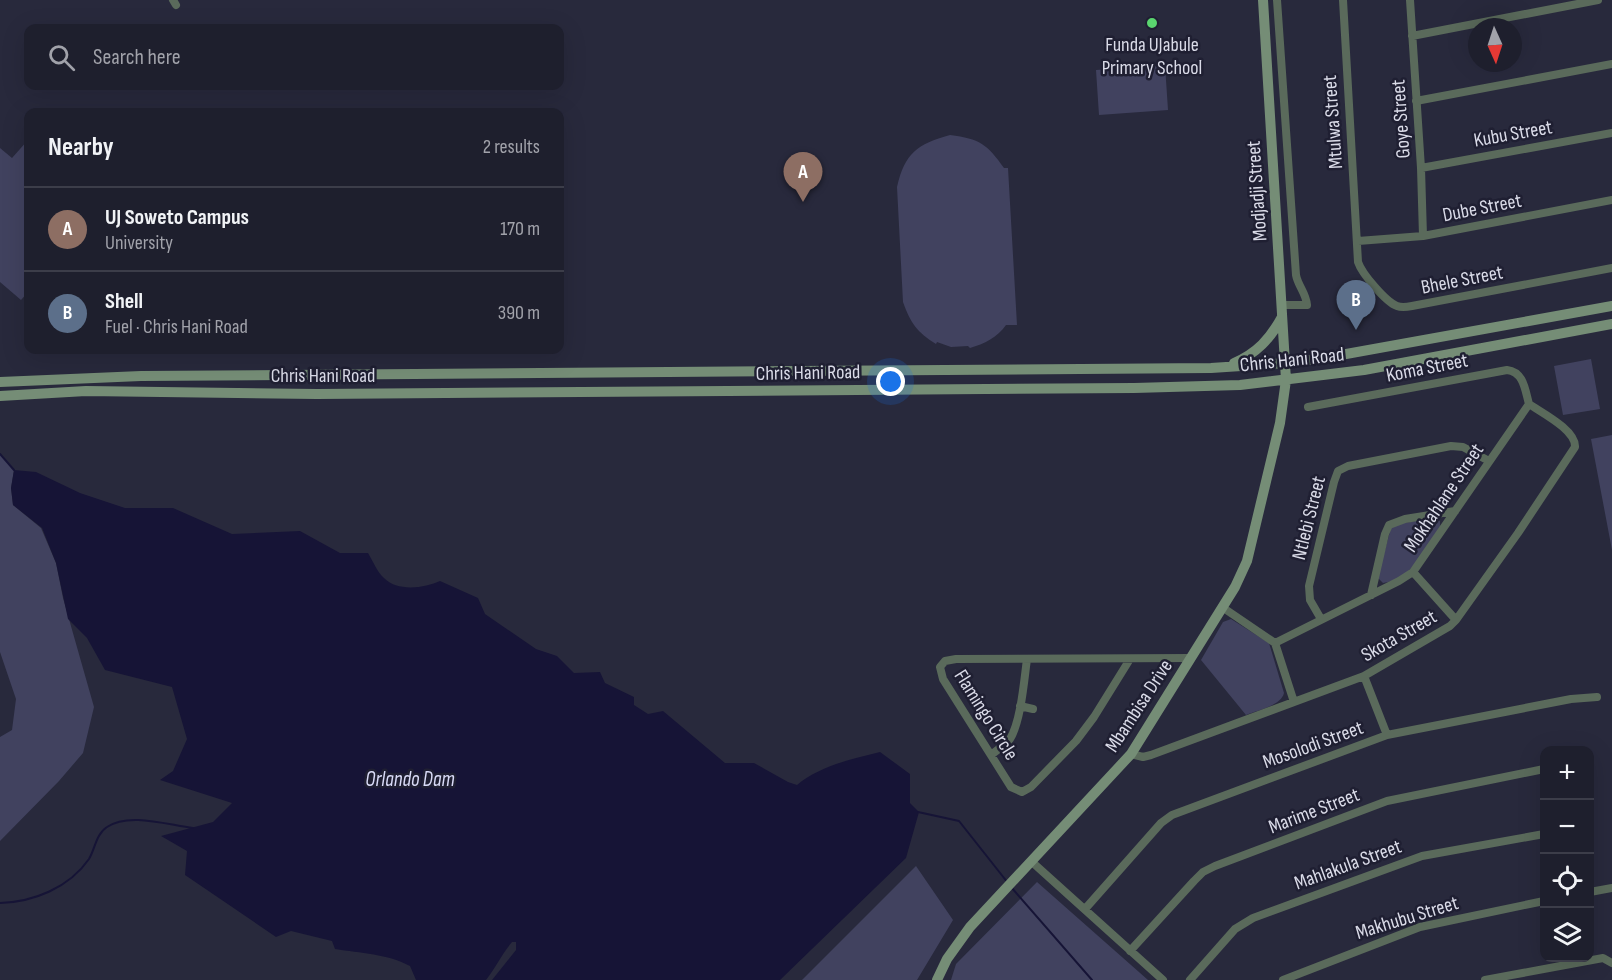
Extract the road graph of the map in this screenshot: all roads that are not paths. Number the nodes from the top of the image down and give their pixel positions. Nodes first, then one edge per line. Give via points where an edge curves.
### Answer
1 (1343, 0) edge
2 (1410, 0) edge
3 (1598, 0) edge
4 (1264, 1) edge
5 (1277, 1) edge
6 (1412, 36) junction
7 (1612, 64) edge
8 (1416, 101) junction
9 (1612, 133) edge
10 (1421, 168) junction
11 (1612, 200) edge
12 (1423, 236) junction
13 (1358, 241) junction
14 (1612, 267) edge
15 (1612, 306) edge
16 (1283, 311) junction
17 (1612, 324) edge
18 (1286, 363) junction
19 (1225, 367) junction
20 (317, 375) junction
21 (1287, 380) junction
22 (0, 382) edge
23 (317, 394) junction
24 (0, 396) edge
25 (1529, 404) junction
26 (1308, 407) dead end
27 (1489, 461) junction
28 (1455, 511) junction
29 (1413, 572) junction
30 (1371, 595) junction
31 (1222, 607) junction
32 (1321, 619) junction
33 (1456, 620) junction
34 (1275, 643) junction
35 (1191, 658) junction
36 (1027, 659) junction
37 (1130, 659) junction
38 (1364, 676) junction
39 (1597, 697) dead end
40 (1294, 702) junction
41 (1020, 706) junction
42 (1033, 709) dead end
43 (1387, 735) junction
44 (991, 754) junction
45 (1131, 754) junction
46 (1540, 770) edge
47 (1540, 835) edge
48 (1032, 862) junction
49 (1612, 888) edge
50 (1594, 891) edge
51 (1540, 902) edge
52 (1085, 909) junction
53 (1130, 951) junction
54 (1612, 963) edge
55 (937, 980) edge
56 (1163, 980) edge
57 (1190, 980) edge
58 (1283, 980) edge
59 (1485, 980) edge

1 - 13 street, Mtulwa Street
2 - 6 street, Goye Street
3 - 6 street
4 - 5 street
4 - 16 main road, Modjadji Street
5 - 16 street via 1296,275 1307,297 1307,305
6 - 8 street, Goye Street
7 - 8 street
8 - 10 street, Goye Street
9 - 10 street, Kubu Street
10 - 12 street, Goye Street
11 - 12 street, Dube Street
12 - 13 street, Dube Street
13 - 14 street, Bhele Street via 1361,269 1393,304 1402,307
15 - 18 main road, Chris Hani Road
16 - 18 main road, Modjadji Street
16 - 19 main road via 1271,336 1256,351
17 - 21 main road, Chris Hani Road via 1395,365
18 - 19 main road, Chris Hani Road
18 - 21 main road, Modjadji Street
19 - 20 main road, Chris Hani Road
20 - 22 main road, Chris Hani Road via 83,377
20 - 23 main road
21 - 23 main road, Chris Hani Road via 1167,387
21 - 31 main road, Mbambisa Drive via 1247,561
23 - 24 main road, Chris Hani Road via 86,391
25 - 26 street, Koma Street via 1520,376 1507,370
25 - 27 street, Mokhahlane Street
25 - 33 street, Skota Street via 1569,431 1575,447
27 - 28 street, Mokhahlane Street
27 - 32 street, Ntlebi Street via 1463,447 1451,446 1338,471 1309,585 1310,600
28 - 29 street, Mokhahlane Street
28 - 30 street via 1389,525
29 - 30 street, Mokhahlane Street
29 - 33 street
30 - 32 street, Mokhahlane Street
31 - 34 street
31 - 35 main road, Mbambisa Drive
32 - 34 street, Mokhahlane Street
33 - 38 street, Skota Street
34 - 40 street
35 - 37 street, Flamingo Circle
35 - 45 main road, Mbambisa Drive
36 - 37 street, Flamingo Circle
36 - 41 street
36 - 44 street, Flamingo Circle via 950,659 941,664 943,679
37 - 44 street, Flamingo Circle via 1076,741 1026,791 1011,787
38 - 40 street, Skota Street
38 - 43 street
39 - 43 street, Mosolodi Street
40 - 45 street, Skota Street via 1150,755
41 - 42 street
41 - 44 street via 1011,738
43 - 52 street, Mosolodi Street via 1172,814
45 - 48 main road, Mbambisa Drive
46 - 53 street, Marime Street via 1387,801 1215,866 1194,881
47 - 57 street, Mahlakula Street via 1422,856 1253,918 1235,929
48 - 52 street
48 - 55 main road, Mbambisa Drive via 970,927
49 - 50 street
51 - 58 street, Makhubu Street via 1420,927
52 - 53 street
53 - 56 street
54 - 59 street via 1603,958

